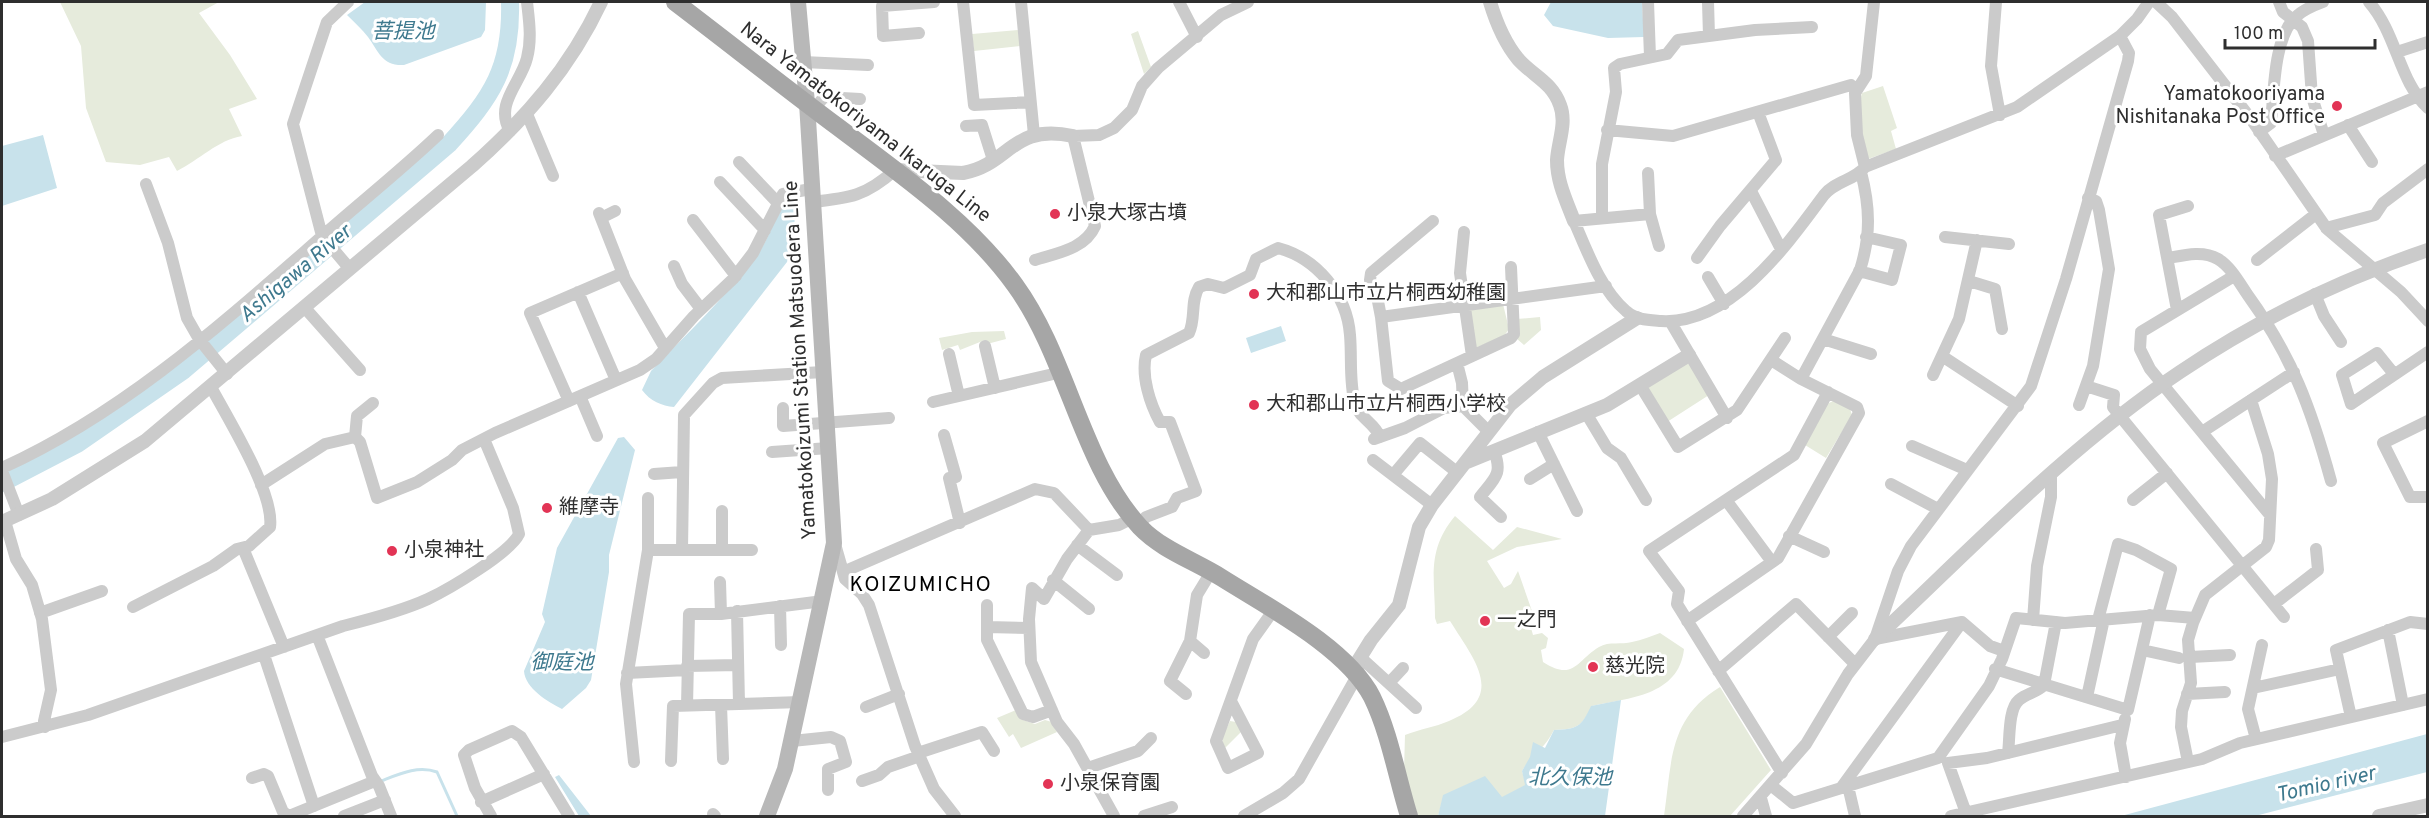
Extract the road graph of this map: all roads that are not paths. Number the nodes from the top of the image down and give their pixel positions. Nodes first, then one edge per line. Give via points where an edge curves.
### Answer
1 (348, 2) edge
2 (527, 2) edge
3 (601, 2) edge
4 (675, 2) edge
5 (798, 2) edge
6 (934, 2) edge
7 (963, 2) edge
8 (1021, 2) edge
9 (1179, 2) edge
10 (1248, 2) edge
11 (1490, 2) edge
12 (1648, 2) edge
13 (1708, 2) edge
14 (1874, 2) edge
15 (1996, 2) edge
16 (2149, 2) edge
17 (2156, 2) edge
18 (2279, 2) edge
19 (2323, 2) edge
20 (2369, 2) edge
21 (903, 3) edge
22 (2293, 20) junction
23 (1812, 27) dead end
24 (919, 33) dead end
25 (1709, 36) junction
26 (2120, 36) junction
27 (1197, 37) junction
28 (2427, 42) edge
29 (2397, 52) junction
30 (1650, 57) junction
31 (803, 62) junction
32 (868, 65) dead end
33 (1857, 90) junction
34 (2422, 95) edge
35 (860, 99) dead end
36 (1030, 102) junction
37 (811, 106) junction
38 (2427, 108) edge
39 (1758, 111) junction
40 (527, 114) junction
41 (2000, 115) junction
42 (2348, 125) junction
43 (966, 126) dead end
44 (1608, 130) junction
45 (510, 131) junction
46 (2259, 132) junction
47 (438, 135) dead end
48 (1034, 135) junction
49 (2324, 135) junction
50 (1073, 136) junction
51 (2275, 156) junction
52 (993, 160) junction
53 (739, 162) dead end
54 (2372, 162) dead end
55 (2427, 169) edge
56 (895, 170) junction
57 (1863, 170) junction
58 (1647, 173) dead end
59 (553, 176) dead end
60 (720, 182) dead end
61 (146, 184) dead end
62 (1751, 190) junction
63 (812, 196) junction
64 (2088, 198) junction
65 (778, 203) junction
66 (2188, 206) dead end
67 (615, 211) dead end
68 (1650, 214) junction
69 (2316, 214) junction
70 (1602, 218) junction
71 (693, 220) dead end
72 (1433, 221) dead end
73 (1574, 221) junction
74 (2326, 228) junction
75 (765, 230) junction
76 (1464, 232) dead end
77 (322, 236) junction
78 (1866, 237) junction
79 (1945, 237) dead end
80 (1977, 240) junction
81 (2009, 244) dead end
82 (1659, 246) dead end
83 (1781, 249) junction
84 (2427, 250) edge
85 (1697, 258) dead end
86 (2169, 258) junction
87 (1035, 260) dead end
88 (2257, 260) dead end
89 (674, 266) dead end
90 (1511, 267) dead end
91 (350, 269) junction
92 (2373, 270) junction
93 (1859, 271) junction
94 (623, 273) junction
95 (736, 276) junction
96 (2234, 276) junction
97 (1708, 277) dead end
98 (1969, 281) junction
99 (1606, 286) junction
100 (578, 292) junction
101 (2315, 294) junction
102 (1512, 299) junction
103 (1724, 304) junction
104 (1464, 305) junction
105 (305, 308) junction
106 (701, 309) junction
107 (2177, 310) junction
108 (1381, 317) junction
109 (1637, 318) junction
110 (2266, 320) junction
111 (1670, 321) junction
112 (2427, 321) edge
113 (2002, 329) dead end
114 (1785, 338) dead end
115 (199, 339) junction
116 (1823, 339) junction
117 (2341, 342) dead end
118 (985, 346) dead end
119 (665, 348) junction
120 (2427, 352) edge
121 (950, 354) dead end
122 (1871, 354) dead end
123 (1689, 355) junction
124 (1472, 356) junction
125 (1942, 356) junction
126 (1771, 360) junction
127 (1457, 363) junction
128 (360, 370) dead end
129 (824, 372) junction
130 (1062, 372) junction
131 (2294, 372) junction
132 (227, 374) junction
133 (2394, 374) dead end
134 (1933, 375) dead end
135 (1801, 379) junction
136 (616, 380) junction
137 (2164, 384) junction
138 (1640, 385) junction
139 (2086, 386) junction
140 (211, 387) junction
141 (995, 388) junction
142 (1827, 392) junction
143 (959, 396) junction
144 (574, 398) junction
145 (2251, 400) junction
146 (933, 402) dead end
147 (373, 403) dead end
148 (1463, 405) junction
149 (2079, 405) dead end
150 (2018, 406) junction
151 (783, 408) dead end
152 (1586, 413) junction
153 (2120, 416) junction
154 (889, 418) dead end
155 (1727, 418) junction
156 (2427, 421) edge
157 (827, 424) junction
158 (1489, 432) junction
159 (1538, 432) junction
160 (2202, 432) junction
161 (597, 435) dead end
162 (944, 435) dead end
163 (355, 437) junction
164 (484, 439) junction
165 (1912, 446) dead end
166 (829, 448) junction
167 (1494, 451) junction
168 (772, 452) dead end
169 (1373, 460) dead end
170 (1554, 464) junction
171 (1457, 468) junction
172 (2, 469) edge
173 (1966, 470) junction
174 (682, 472) junction
175 (2166, 473) junction
176 (654, 474) dead end
177 (1393, 476) junction
178 (2050, 476) junction
179 (1530, 479) dead end
180 (2331, 481) dead end
181 (1891, 484) dead end
182 (261, 485) junction
183 (2427, 496) edge
184 (648, 498) dead end
185 (1646, 500) dead end
186 (1726, 500) junction
187 (2133, 500) dead end
188 (1428, 502) junction
189 (1938, 509) junction
190 (722, 511) dead end
191 (1577, 511) dead end
192 (19, 515) junction
193 (2270, 515) junction
194 (1501, 517) dead end
195 (3, 521) edge
196 (1135, 521) junction
197 (960, 523) junction
198 (1089, 530) junction
199 (1790, 536) junction
200 (834, 543) junction
201 (1077, 545) junction
202 (243, 548) junction
203 (2316, 549) dead end
204 (648, 550) junction
205 (682, 550) junction
206 (722, 550) junction
207 (752, 550) dead end
208 (1824, 552) dead end
209 (1772, 562) junction
210 (2242, 565) junction
211 (843, 572) junction
212 (1212, 572) junction
213 (1117, 575) dead end
214 (1053, 580) junction
215 (720, 582) dead end
216 (102, 591) dead end
217 (823, 601) junction
218 (2274, 604) junction
219 (987, 605) dead end
220 (780, 606) junction
221 (133, 607) dead end
222 (1089, 609) dead end
223 (1274, 611) junction
224 (737, 612) junction
225 (40, 613) junction
226 (1852, 613) dead end
227 (722, 614) junction
228 (2154, 615) junction
229 (2284, 617) dead end
230 (2195, 618) junction
231 (2033, 620) junction
232 (2101, 620) junction
233 (1687, 621) junction
234 (1962, 622) junction
235 (2056, 622) junction
236 (2427, 624) edge
237 (987, 627) junction
238 (1029, 628) junction
239 (2388, 630) junction
240 (317, 635) junction
241 (1828, 637) junction
242 (1875, 639) junction
243 (1190, 641) junction
244 (781, 645) dead end
245 (2262, 645) dead end
246 (284, 647) junction
247 (2142, 650) junction
248 (2004, 651) junction
249 (1204, 653) dead end
250 (264, 655) junction
251 (2230, 655) dead end
252 (1360, 657) junction
253 (2184, 657) junction
254 (1855, 664) junction
255 (738, 665) junction
256 (687, 668) junction
257 (1402, 668) dead end
258 (1995, 669) junction
259 (2340, 669) junction
260 (1718, 671) junction
261 (627, 673) junction
262 (1357, 676) junction
263 (1389, 683) junction
264 (2044, 685) junction
265 (2253, 688) junction
266 (2225, 692) dead end
267 (1185, 693) dead end
268 (899, 694) junction
269 (2187, 694) junction
270 (2087, 697) junction
271 (2427, 699) edge
272 (801, 702) junction
273 (1232, 703) junction
274 (739, 704) junction
275 (721, 705) junction
276 (2403, 705) junction
277 (687, 706) junction
278 (866, 707) dead end
279 (1416, 708) dead end
280 (1052, 710) junction
281 (2128, 710) junction
282 (2352, 717) junction
283 (2122, 725) junction
284 (45, 727) junction
285 (2, 737) edge
286 (1151, 738) dead end
287 (2256, 739) junction
288 (792, 741) junction
289 (994, 751) dead end
290 (2008, 753) junction
291 (919, 755) junction
292 (723, 759) dead end
293 (671, 761) dead end
294 (633, 762) dead end
295 (2188, 762) junction
296 (1088, 768) junction
297 (1782, 773) junction
298 (544, 774) junction
299 (2126, 777) junction
300 (252, 778) dead end
301 (375, 781) junction
302 (862, 781) dead end
303 (1772, 786) junction
304 (1844, 787) junction
305 (828, 790) dead end
306 (1761, 798) junction
307 (385, 800) junction
308 (481, 802) junction
309 (2427, 805) edge
310 (314, 806) junction
311 (1172, 807) dead end
312 (1965, 813) junction
313 (289, 816) edge
314 (344, 816) edge
315 (391, 816) edge
316 (491, 816) edge
317 (566, 816) edge
318 (767, 816) edge
319 (955, 816) edge
320 (1114, 816) edge
321 (1144, 816) edge
322 (1244, 816) edge
323 (1409, 816) edge
324 (1743, 816) edge
325 (1766, 816) edge
326 (1855, 816) edge
327 (1952, 816) edge
328 (2379, 816) edge

1 - 77 street via 327,22 293,124
2 - 45 street via 527,58 509,94 504,116
3 - 40 street via 570,59
4 - 37 main road, Nara Yamatokoriyama Ikaruga Line
5 - 31 main road, Yamatokoizumi Station Matsuodera Line
6 - 21 street
7 - 36 street via 974,105
8 - 36 street
9 - 27 street
10 - 27 street via 1221,15
11 - 73 street via 1509,47 1550,86 1562,108 1559,183
12 - 30 street
13 - 25 street
14 - 33 street via 1866,76
15 - 41 street via 1991,66
16 - 26 street
17 - 46 street via 2172,17
18 - 22 street
19 - 22 street
20 - 29 street via 2384,19
21 - 24 street via 882,6 883,36
22 - 46 street via 2277,59 2271,123
22 - 49 street via 2302,27 2308,41 2312,97
23 - 25 street
25 - 30 street via 1678,40 1666,54
26 - 41 street
26 - 64 street via 2129,53 2128,61
27 - 50 street via 1149,76 1131,110 1114,128 1099,135
28 - 29 street
29 - 34 street
30 - 44 street via 1614,68 1616,92
31 - 32 street
31 - 37 main road, Yamatokoizumi Station Matsuodera Line
33 - 39 street via 1851,85
33 - 57 street via 1856,124
34 - 38 street
34 - 42 street
35 - 37 street via 824,97
36 - 48 street
37 - 56 main road, Nara Yamatokoriyama Ikaruga Line
37 - 63 main road, Yamatokoizumi Station Matsuodera Line
39 - 44 street via 1673,136
39 - 62 street via 1776,160
40 - 45 street
40 - 59 street
41 - 57 street
42 - 49 street
42 - 54 street
43 - 52 street via 982,125
44 - 70 street via 1601,174
45 - 91 street
46 - 51 street
47 - 77 street
48 - 50 street
48 - 52 street
49 - 51 street
50 - 87 street via 1095,226 1082,244
51 - 69 street
52 - 56 street via 963,173
53 - 65 street
55 - 74 street via 2383,202 2375,215
56 - 63 street via 866,193 850,198
56 - 130 main road, Nara Yamatokoriyama Ikaruga Line via 985,248 1038,320
57 - 78 street via 1869,206
57 - 83 street via 1829,190
58 - 68 street
60 - 75 street
61 - 115 street via 165,233 187,318
62 - 83 street
62 - 85 street
63 - 65 street via 787,192
63 - 129 main road, Yamatokoizumi Station Matsuodera Line
64 - 139 street via 2096,201 2099,210 2109,269 2093,366
64 - 150 street via 2037,373
65 - 75 street
66 - 86 street via 2159,215
67 - 94 street via 600,215
68 - 70 street
68 - 82 street
69 - 74 street
69 - 88 street
70 - 73 street
71 - 95 street
72 - 108 street via 1371,273
73 - 99 street
74 - 92 street
75 - 95 street
76 - 104 street via 1460,273
77 - 91 street
77 - 115 street
78 - 93 street
78 - 93 street via 1901,245 1892,280
79 - 80 street
80 - 81 street
80 - 98 street
83 - 103 street
84 - 92 street
86 - 96 street via 2196,253 2212,256
86 - 107 street
89 - 106 street
90 - 102 street
91 - 105 street
92 - 101 street
92 - 112 street via 2401,292
93 - 116 street
94 - 100 street
94 - 119 street
95 - 106 street
96 - 107 street
96 - 110 street
97 - 103 street
98 - 113 street via 1995,289
98 - 125 street via 1959,319
99 - 102 street
99 - 109 street via 1619,304
100 - 136 street
100 - 144 street via 530,313
101 - 110 street
101 - 117 street
102 - 104 street
102 - 124 street via 1514,334
103 - 111 street via 1696,316
104 - 108 street
104 - 124 street
105 - 128 street
105 - 132 street
106 - 119 street
107 - 137 street via 2141,332 2140,349 2150,369
108 - 127 street via 1388,381 1401,389
109 - 111 street
109 - 158 street via 1527,388
110 - 131 street
110 - 137 street
111 - 123 street
114 - 126 street
115 - 132 street
115 - 172 street via 145,384 87,424
116 - 122 street
116 - 135 street
118 - 141 street
119 - 136 street via 640,370
120 - 133 street
121 - 143 street
123 - 138 street
123 - 155 street
124 - 127 street
125 - 134 street
125 - 150 street
126 - 135 street
126 - 155 street via 1746,401
127 - 148 street
129 - 157 main road, Yamatokoizumi Station Matsuodera Line
129 - 174 street via 747,375 713,382 684,415
130 - 141 street
130 - 196 main road, Nara Yamatokoriyama Ikaruga Line via 1100,463
131 - 145 street
131 - 180 street via 2315,422
132 - 140 street
135 - 142 street
136 - 144 street
137 - 153 street
137 - 160 street
138 - 152 street
138 - 155 street via 1678,447
139 - 149 street
139 - 153 street via 2114,395 2113,407
140 - 182 street
140 - 192 street via 124,456
141 - 143 street
142 - 186 street via 1794,455
142 - 199 street via 1857,407 1859,413
143 - 146 street
144 - 161 street
144 - 164 street
145 - 160 street
145 - 193 street via 2268,454 2272,480
147 - 163 street via 357,416
148 - 158 street
148 - 196 street via 1444,408 1376,438 1377,430 1355,406 1349,326 1338,297 1324,275 1303,257 1278,248 1259,256 1250,275 1224,288 1208,284 1199,287 1189,333 1146,355 1144,366 1153,409 1160,422 1170,422 1196,491 1177,498 1172,507
150 - 173 street
151 - 157 street via 783,426
152 - 159 street
152 - 185 street via 1607,448 1621,458
153 - 175 street
153 - 178 street
154 - 157 street
156 - 183 street via 2383,443 2410,497
157 - 166 main road, Yamatokoizumi Station Matsuodera Line
158 - 171 street
159 - 167 street
159 - 170 street
160 - 193 street
162 - 197 street via 956,477 949,478
163 - 164 street via 360,442 377,498 417,482
163 - 182 street via 325,444
164 - 240 street via 518,523 515,542 429,598
165 - 173 street
166 - 168 street
166 - 200 main road, Yamatokoizumi Station Matsuodera Line
167 - 171 street
167 - 194 street via 1499,465 1497,476 1480,497
169 - 177 street
170 - 179 street
170 - 191 street
171 - 177 street via 1420,443
171 - 188 street
172 - 192 street
173 - 189 street
174 - 176 street
174 - 205 street
175 - 187 street
175 - 210 street
177 - 188 street
178 - 231 street via 2051,497 2037,566
178 - 242 street
181 - 189 street
182 - 202 street via 270,509 270,527
184 - 204 street
186 - 209 street
186 - 233 street via 1647,552 1680,591 1677,604
188 - 252 street via 1399,606
189 - 242 street via 1898,571
190 - 206 street
192 - 195 street
193 - 210 street via 2266,547
195 - 225 street via 16,559 32,585
196 - 198 street
196 - 212 main road, Nara Yamatokoriyama Ikaruga Line via 1151,538
197 - 198 street via 1028,490 1045,489 1054,493
197 - 211 street
198 - 201 street
199 - 208 street
199 - 209 street
200 - 211 street
200 - 217 main road, Yamatokoizumi Station Matsuodera Line
201 - 213 street
201 - 214 street
202 - 221 street
202 - 246 street
203 - 218 street via 2318,570
204 - 205 street
204 - 261 street
205 - 206 street
206 - 207 street
209 - 233 street
210 - 218 street
210 - 230 street via 2205,594
211 - 268 street via 848,584 869,605
212 - 223 main road, Nara Yamatokoriyama Ikaruga Line
212 - 243 street via 1197,595
214 - 222 street
214 - 238 street via 1044,599 1032,588
215 - 227 street
216 - 225 street
217 - 220 street
217 - 272 main road, Yamatokoizumi Station Matsuodera Line
218 - 229 street
219 - 237 street
220 - 224 street
220 - 244 street
223 - 262 main road, Nara Yamatokoriyama Ikaruga Line via 1326,645
223 - 273 street via 1253,639
224 - 227 street
224 - 255 street
225 - 284 street via 51,690
226 - 241 street
227 - 256 street via 689,615
228 - 230 street
228 - 232 street
228 - 232 street via 2171,569 2118,544
228 - 247 street
230 - 253 street
231 - 235 street
231 - 248 street via 2016,618
232 - 235 street
232 - 270 street
233 - 260 street
234 - 242 street
234 - 248 street via 1990,646
234 - 304 street
235 - 264 street
236 - 239 street via 2410,622
237 - 238 street
237 - 280 street via 987,640 1023,714 1033,717
238 - 280 street via 1031,662
239 - 259 street via 2336,650
239 - 276 street
240 - 246 street
240 - 301 street
241 - 254 street
241 - 260 street via 1796,604
242 - 254 street
243 - 249 street
243 - 267 street via 1170,681
245 - 265 street
246 - 250 street
247 - 253 street
247 - 281 street
248 - 258 street
250 - 284 street
250 - 310 street
251 - 253 street
252 - 262 street
252 - 263 street
253 - 269 street via 2191,683
254 - 297 street via 1806,744
255 - 256 street
255 - 274 street
256 - 261 street
256 - 277 street
257 - 263 street
258 - 264 street
258 - 304 street via 1989,686 1938,758
259 - 265 street
259 - 282 street
260 - 297 street via 1745,708
261 - 294 street
262 - 322 street via 1299,779
262 - 323 main road, Nara Yamatokoriyama Ikaruga Line via 1380,717
263 - 279 street
264 - 270 street
264 - 290 street via 2014,706
265 - 287 street via 2248,709
266 - 269 street
268 - 278 street
268 - 291 street
269 - 295 street via 2181,727
270 - 281 street
271 - 276 street
272 - 274 street
272 - 288 main road, Yamatokoizumi Station Matsuodera Line
273 - 273 street via 1216,741 1228,768 1258,753
274 - 275 street
275 - 277 street
275 - 292 street
276 - 282 street
277 - 293 street via 673,706
280 - 296 street
281 - 283 street
282 - 287 street
283 - 290 street
283 - 299 street via 2120,743
284 - 285 street
286 - 296 street via 1138,751
287 - 295 street
288 - 305 street via 831,737 840,741 846,762 828,769
288 - 318 main road, Yamatokoizumi Station Matsuodera Line
289 - 291 street via 982,732
290 - 312 street via 1948,764
291 - 302 street
291 - 319 street via 934,789
295 - 299 street
296 - 320 street
297 - 303 street
298 - 308 street
298 - 308 street via 521,737 506,731 464,755
298 - 317 street
299 - 312 street
300 - 313 street via 268,776 283,812
301 - 307 street
301 - 310 street
303 - 304 street via 1793,803
303 - 306 street
304 - 326 street
306 - 324 street
306 - 325 street
307 - 314 street
307 - 315 street
308 - 316 street
309 - 328 street
310 - 313 street
311 - 321 street
312 - 327 street

